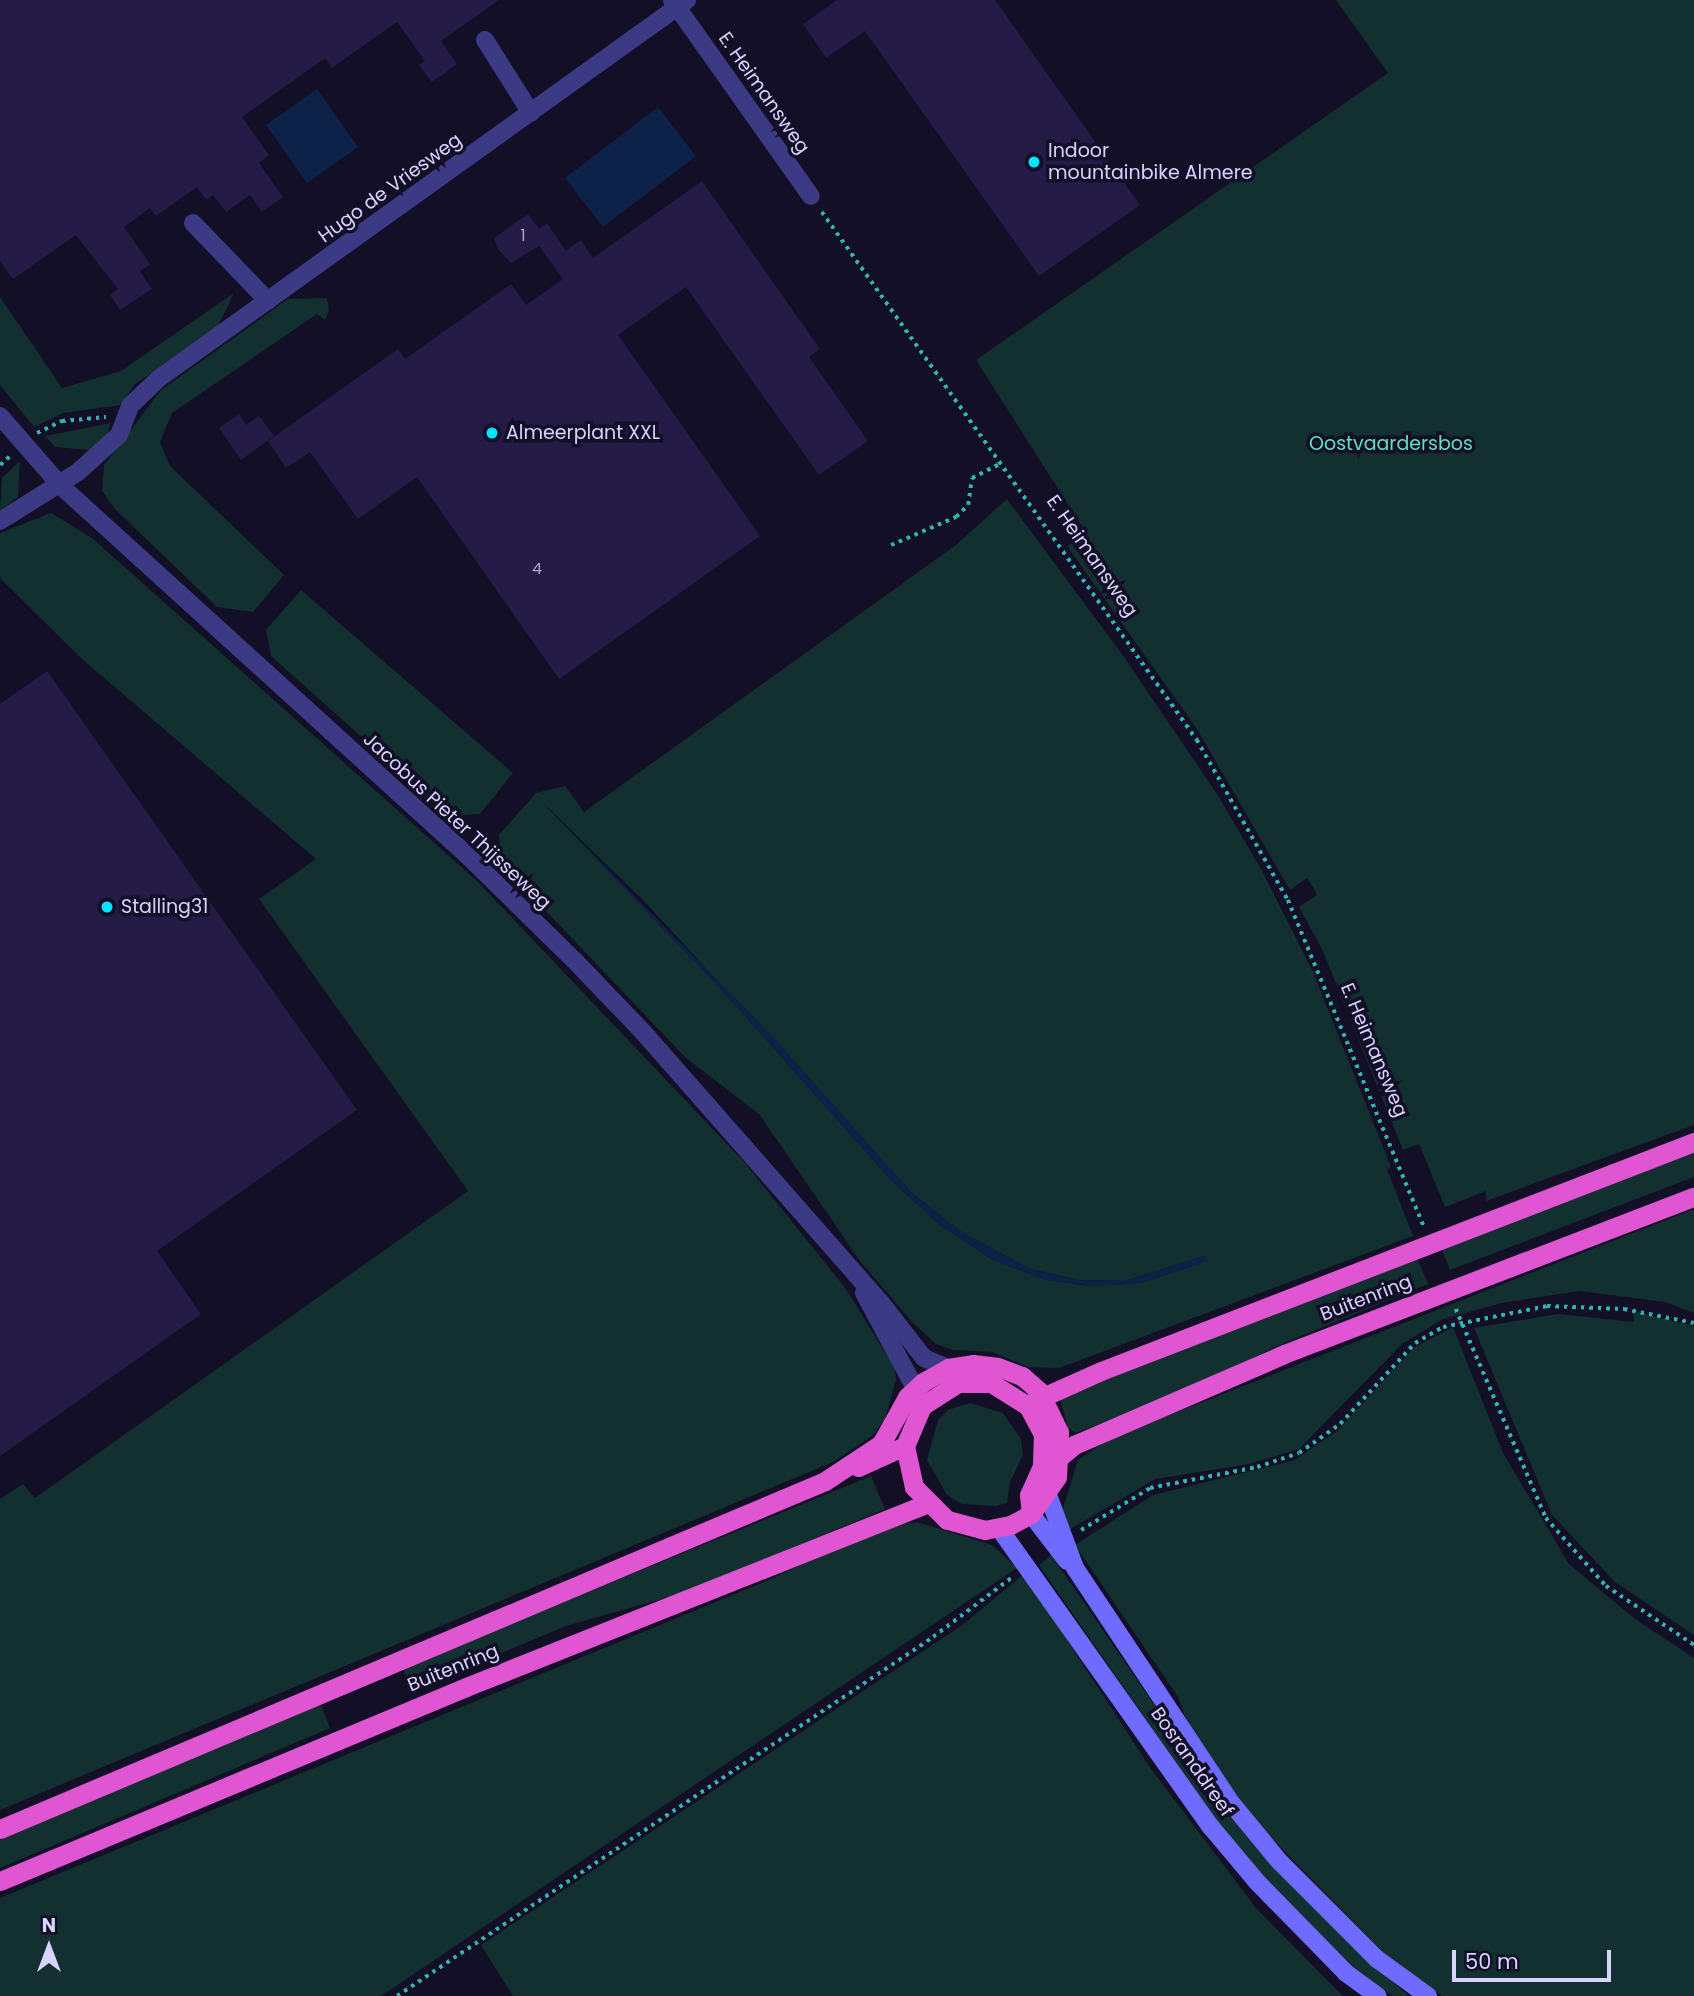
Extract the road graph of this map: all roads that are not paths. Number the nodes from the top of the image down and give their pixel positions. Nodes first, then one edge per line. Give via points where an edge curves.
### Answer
1 (679, 3) edge
2 (485, 40) dead end
3 (531, 113) junction
4 (811, 196) road end
5 (193, 223) dead end
6 (268, 301) junction
7 (0, 416) edge
8 (61, 486) junction
9 (0, 521) edge
10 (1694, 1142) edge
11 (1694, 1197) edge
12 (860, 1282) junction
13 (948, 1368) junction
14 (1033, 1394) junction
15 (918, 1397) junction
16 (905, 1446) junction
17 (1061, 1456) junction
18 (838, 1475) junction
19 (1048, 1495) junction
20 (927, 1504) junction
21 (1031, 1514) junction
22 (999, 1528) junction
23 (1075, 1568) junction
24 (0, 1829) edge
25 (0, 1881) edge
26 (1378, 1996) edge
27 (1428, 1996) edge

1 - 3 street, Hugo de Vriesweg
1 - 4 street, E. Heimansweg
2 - 3 street
3 - 6 street, Hugo de Vriesweg
5 - 6 street
6 - 8 street, Hugo de Vriesweg via 158,379 130,406 119,435
7 - 8 street, Jacobus Pieter Thijsseweg
8 - 9 street, Hugo de Vriesweg
8 - 12 street, Jacobus Pieter Thijsseweg via 467,855 574,960 643,1032
10 - 14 highway, Buitenring
11 - 17 highway, Buitenring via 1284,1354 1074,1445
12 - 13 street, Jacobus Pieter Thijsseweg via 924,1358
12 - 15 street, Jacobus Pieter Thijsseweg
13 - 14 highway via 986,1364 1011,1371
13 - 15 highway
14 - 15 highway via 969,1381
14 - 17 highway via 1059,1432
14 - 21 highway via 1044,1445 1042,1466 1029,1495
15 - 16 highway
15 - 18 highway, Buitenring via 900,1408 881,1444
16 - 18 highway, Buitenring
16 - 20 highway via 910,1477
17 - 19 highway
18 - 24 highway, Buitenring
19 - 21 highway
19 - 23 main road, Bosranddreef
20 - 22 highway via 959,1525
20 - 25 highway, Buitenring via 466,1687
21 - 22 highway
21 - 23 main road, Bosranddreef via 1053,1548
22 - 26 main road, Bosranddreef via 1211,1827 1258,1883 1346,1973
23 - 27 main road, Bosranddreef via 1232,1804 1279,1861 1377,1959

